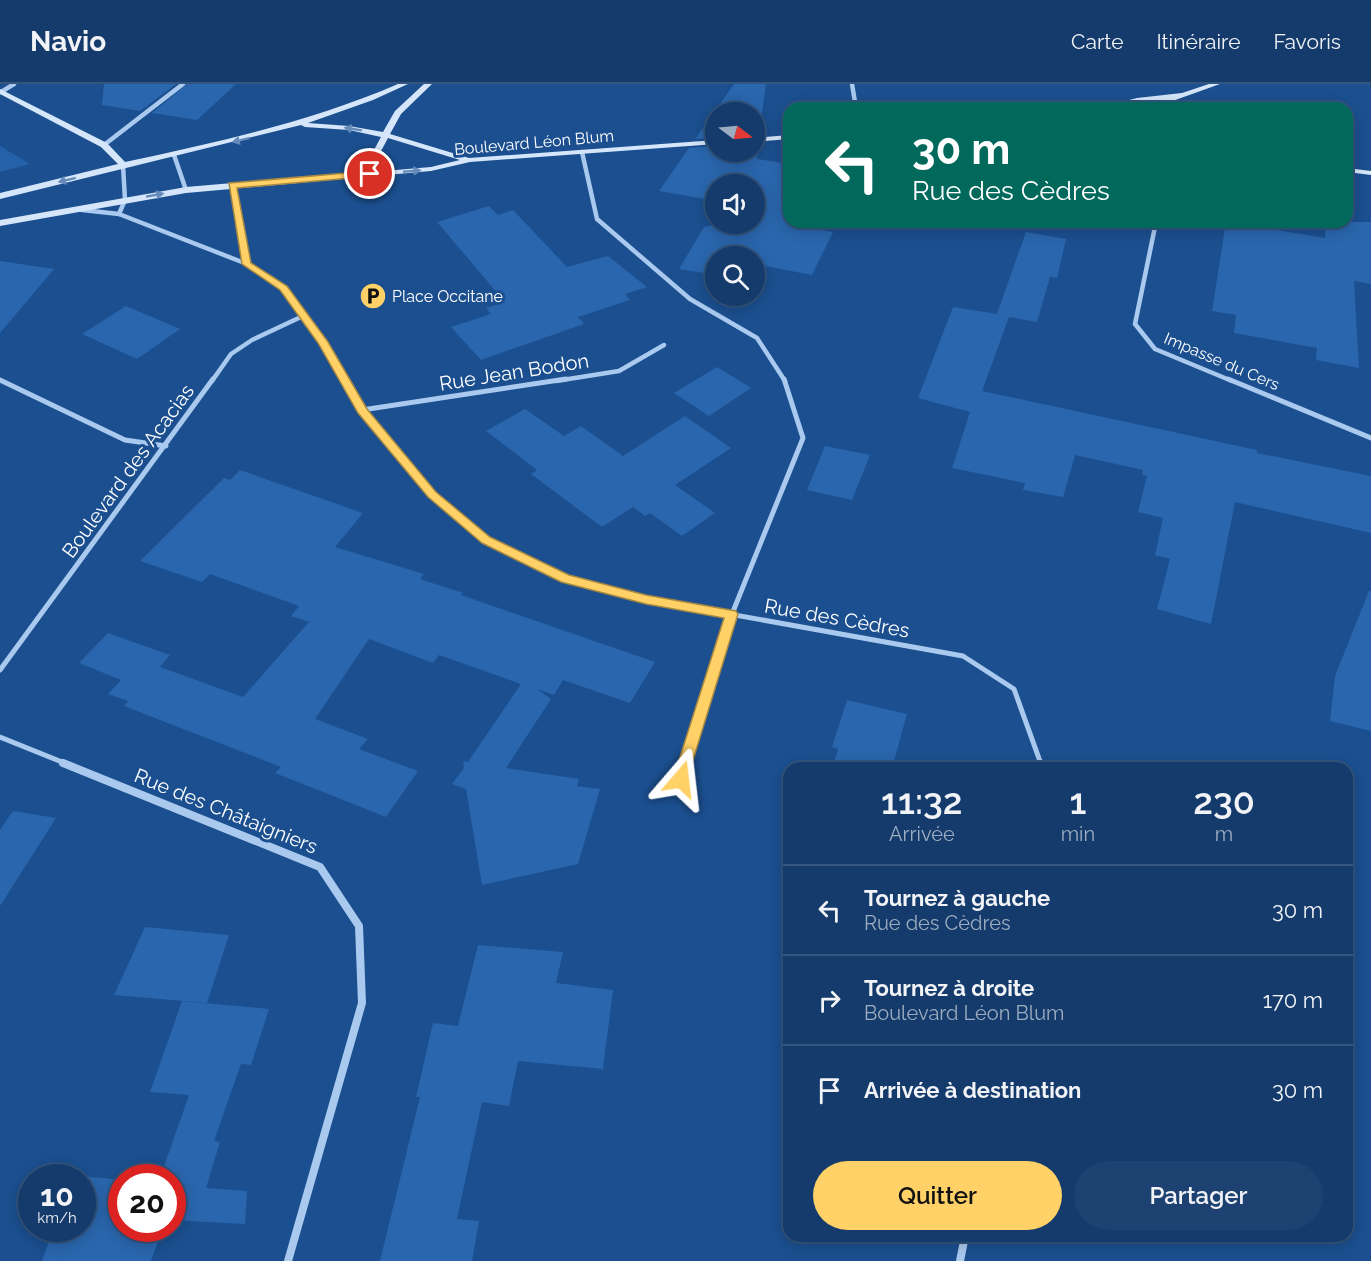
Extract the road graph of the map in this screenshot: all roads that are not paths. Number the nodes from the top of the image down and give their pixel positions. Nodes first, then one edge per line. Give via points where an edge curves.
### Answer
1 (14, 84) edge
2 (183, 84) edge
3 (404, 84) edge
4 (428, 84) edge
5 (852, 84) edge
6 (1216, 84) edge
7 (1, 92) edge
8 (1185, 95) junction
9 (855, 102) edge
10 (1128, 102) edge
11 (1166, 102) edge
12 (297, 124) junction
13 (385, 135) junction
14 (783, 138) edge
15 (765, 139) edge
16 (705, 143) edge
17 (104, 145) junction
18 (582, 152) junction
19 (174, 155) junction
20 (470, 160) junction
21 (123, 165) junction
22 (1353, 171) edge
23 (1371, 173) edge
24 (353, 175) junction
25 (232, 185) junction
26 (186, 190) junction
27 (0, 196) edge
28 (124, 200) junction
29 (79, 209) junction
30 (119, 214) junction
31 (0, 224) edge
32 (1155, 228) edge
33 (247, 264) junction
34 (303, 316) junction
35 (664, 345) dead end
36 (0, 380) edge
37 (362, 410) junction
38 (1371, 438) edge
39 (166, 446) junction
40 (732, 614) junction
41 (0, 670) edge
42 (0, 737) edge
43 (1040, 762) edge
44 (681, 779) dead end
45 (963, 1242) edge
46 (288, 1261) edge
47 (960, 1261) edge

1 - 7 street
2 - 17 street
3 - 12 street via 366,102
4 - 13 street via 398,113
5 - 9 street
6 - 8 street
7 - 17 street
8 - 10 street
8 - 11 street
13 -> 12 street
12 -> 19 street
13 - 20 street
13 - 24 street via 377,151
14 - 15 street
16 - 18 street, Boulevard Léon Blum
17 - 21 street
18 - 20 street, Boulevard Léon Blum
18 - 40 street via 597,219 690,299 757,338 786,385 803,438
19 - 21 street
19 - 26 street
24 -> 20 street, Boulevard Léon Blum via 431,169
21 -> 27 street
21 - 28 street
22 - 23 street
24 - 25 street, Boulevard Léon Blum
25 - 26 street, Boulevard Léon Blum
25 - 33 street
28 -> 26 street, Boulevard Léon Blum
28 - 29 street, Boulevard Léon Blum
28 - 30 street
29 - 30 street, Rue des Cèdres
29 - 31 street, Boulevard Léon Blum
30 - 33 street, Rue des Cèdres
32 - 38 street, Impasse du Cers via 1135,324 1155,350
33 - 34 street, Rue des Cèdres via 283,288
34 - 37 street, Rue des Cèdres via 323,342
34 - 39 street, Boulevard des Acacias via 231,354
35 - 37 street, Rue Jean Bodon via 619,371
36 - 39 street via 124,440
37 - 40 street, Rue des Cèdres via 432,494 486,540 566,578 646,600
39 - 41 street, Boulevard des Acacias
40 - 43 street, Rue des Cèdres via 963,656 1014,689
40 - 44 lane
42 - 46 street, Rue des Châtaigniers via 320,867 359,926 362,1003
45 - 47 street

